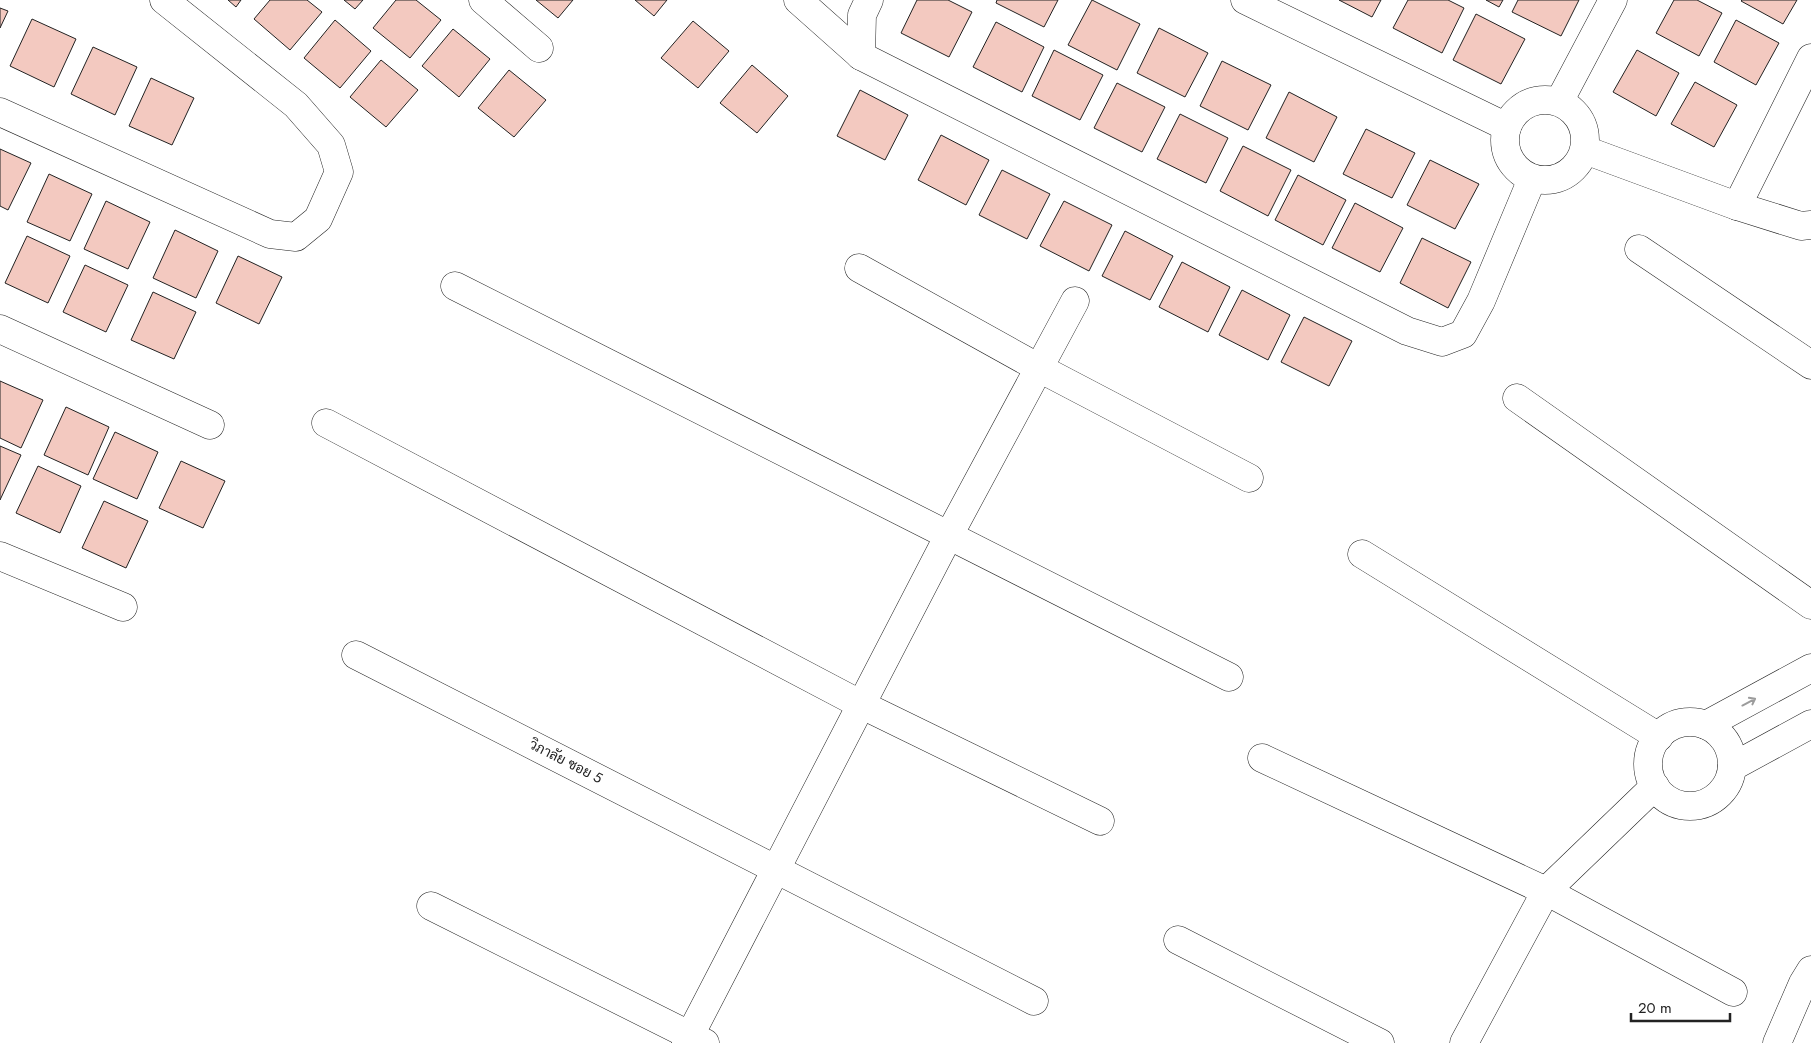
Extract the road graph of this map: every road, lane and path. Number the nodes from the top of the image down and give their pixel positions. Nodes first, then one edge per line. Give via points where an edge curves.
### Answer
1 (164, 0) edge
2 (483, 0) edge
3 (798, 0) edge
4 (868, 0) edge
5 (1246, 0) edge
6 (1613, 0) edge
7 (539, 48) dead end
8 (861, 56) junction
9 (1811, 58) edge
10 (1560, 102) junction
11 (0, 112) edge
12 (1507, 127) junction
13 (1585, 150) junction
14 (1532, 179) junction
15 (1737, 206) junction
16 (1811, 225) edge
17 (1638, 249) dead end
18 (859, 268) dead end
19 (455, 286) dead end
20 (1075, 302) dead end
21 (0, 329) edge
22 (1811, 365) edge
23 (1039, 368) junction
24 (1517, 398) dead end
25 (326, 424) dead end
26 (210, 425) dead end
27 (1249, 478) dead end
28 (948, 536) junction
29 (1362, 554) dead end
30 (0, 556) edge
31 (1811, 604) edge
32 (123, 607) dead end
33 (356, 654) dead end
34 (1811, 668) edge
35 (1229, 677) dead end
36 (860, 704) junction
37 (1811, 724) edge
38 (1706, 725) junction
39 (1658, 737) junction
40 (1262, 758) dead end
41 (1732, 767) junction
42 (1654, 786) junction
43 (1100, 821) dead end
44 (776, 868) junction
45 (1546, 891) junction
46 (431, 906) dead end
47 (1178, 940) dead end
48 (1811, 970) edge
49 (1733, 992) dead end
50 (1034, 1001) dead end
51 (693, 1040) edge
52 (1380, 1043) edge
53 (1464, 1043) edge
54 (1777, 1043) edge

1 - 11 street via 296,105 331,145 339,172 318,219 296,237 270,234
2 - 7 street
3 - 8 street
4 - 8 street via 862,15
5 - 12 street
6 - 10 street
8 - 14 street via 1407,332 1442,342 1463,334 1477,309
9 - 15 street
10 - 12 street via 1538,100 1519,109
10 - 13 street via 1576,113 1585,130
12 - 14 street via 1505,148 1514,167
13 - 14 street via 1574,170 1555,181
13 - 15 street
15 - 16 street via 1801,226
17 - 22 street
18 - 23 street
19 - 28 street
20 - 23 street
21 - 26 street
23 - 27 street
23 - 28 street
24 - 31 street
25 - 36 street
28 - 35 street
28 - 36 street
29 - 39 street
30 - 32 street
33 - 44 street, วิภาลัย ซอย 5
38 -> 34 street
36 - 43 street
36 - 44 street
37 - 41 street
38 - 39 street via 1680,723
38 - 41 street via 1726,742
39 - 42 street via 1651,748 1649,761
40 - 45 street
41 - 42 street via 1722,791 1700,804 1687,806 1674,802
42 - 45 street
44 - 50 street, วิภาลัย ซอย 5
44 - 51 street
45 - 49 street
45 - 53 street
46 - 51 street
47 - 52 street
48 - 54 street

